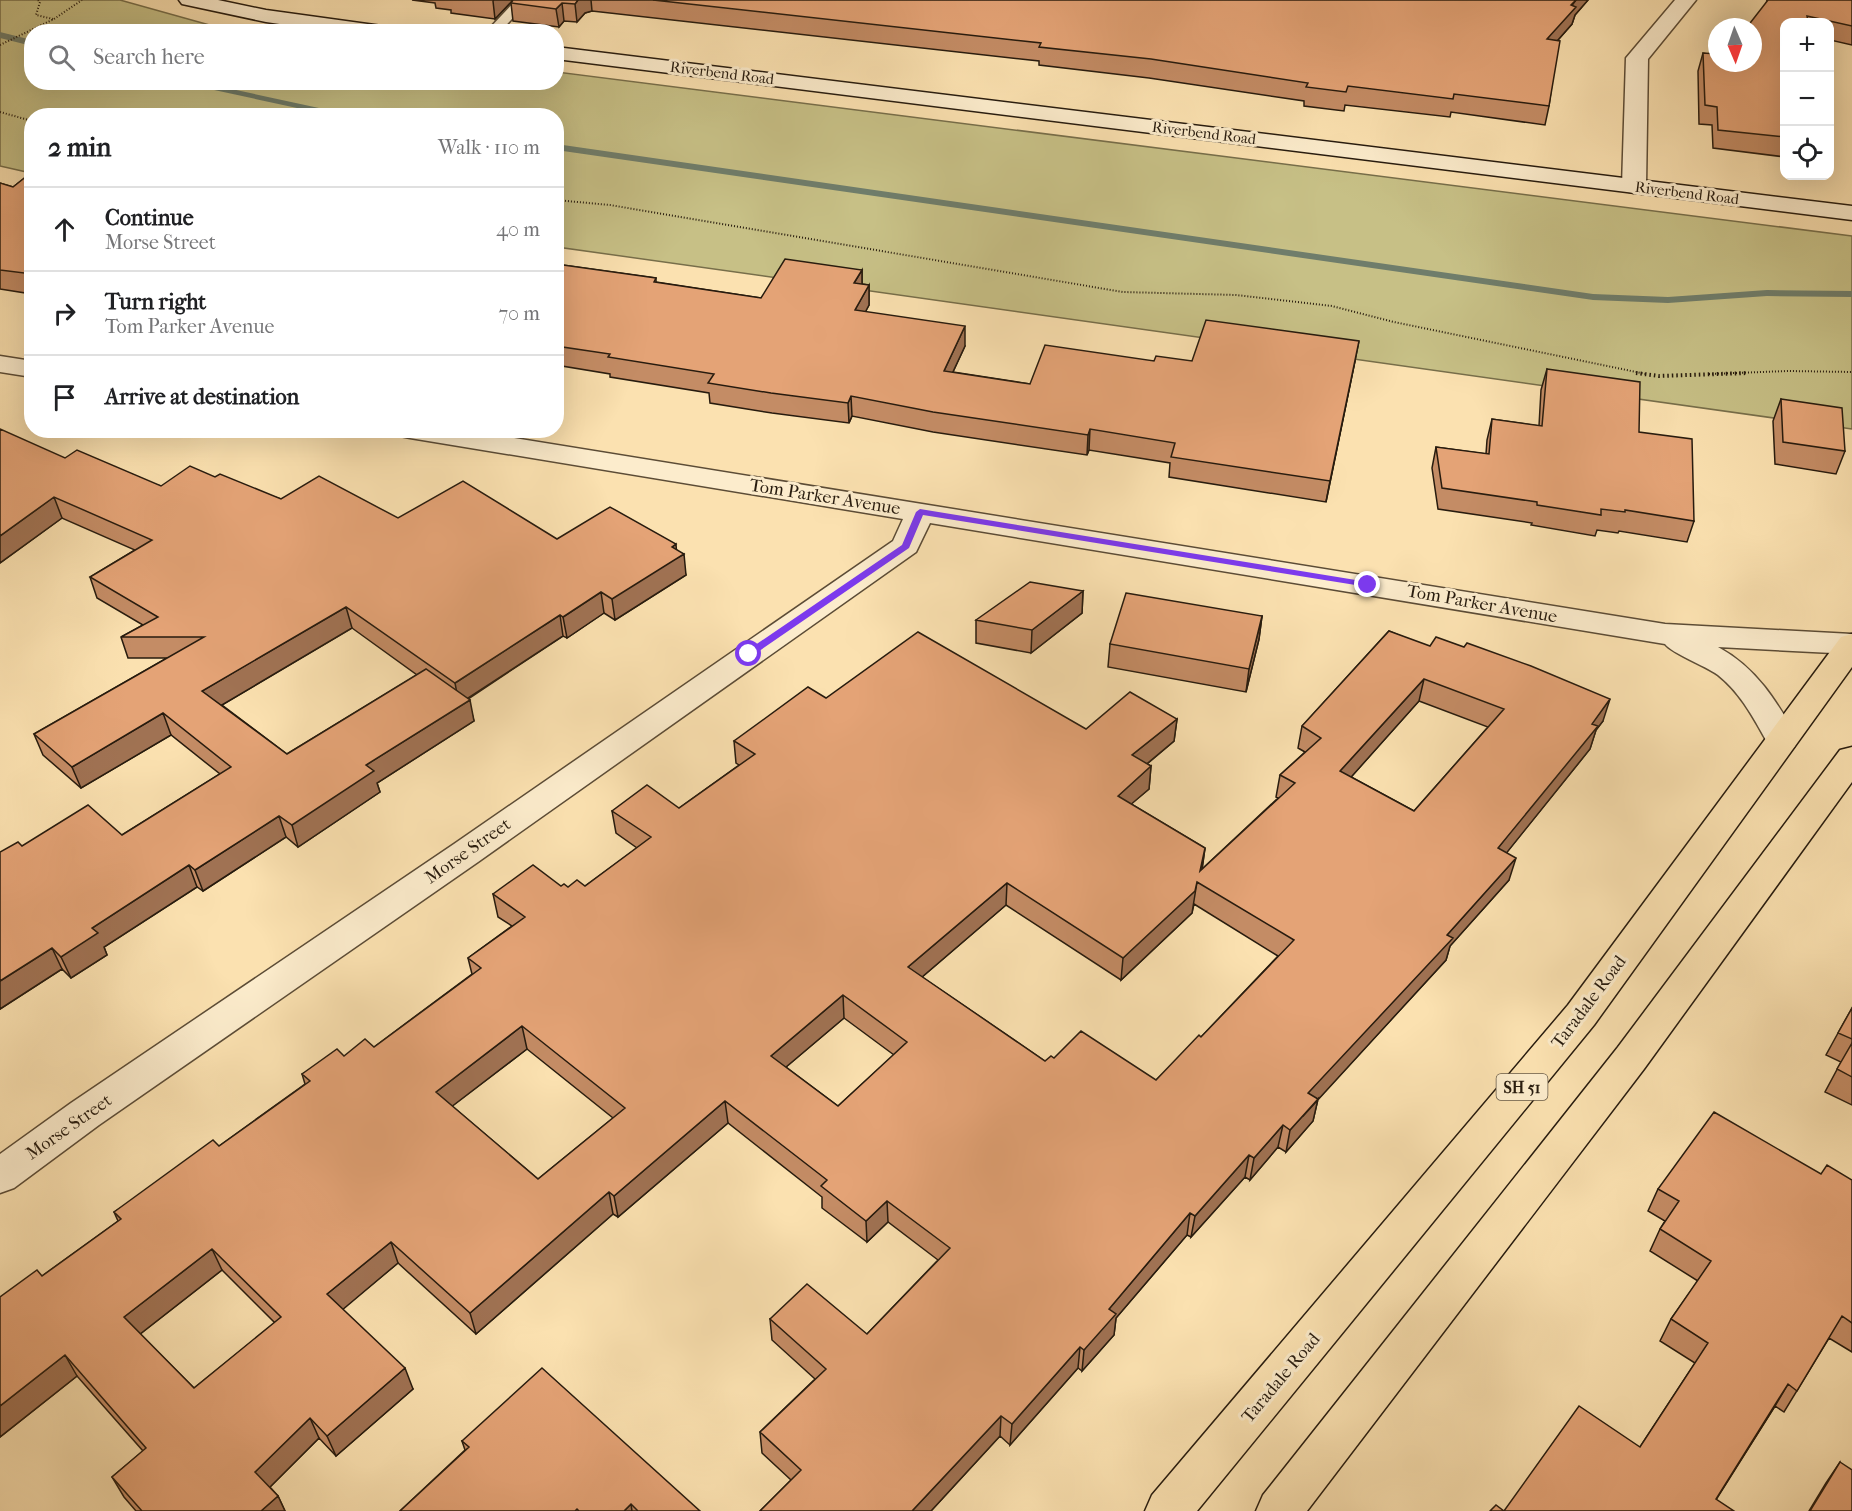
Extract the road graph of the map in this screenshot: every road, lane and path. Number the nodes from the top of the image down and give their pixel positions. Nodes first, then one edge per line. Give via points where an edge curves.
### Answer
1 (38, 0) edge
2 (82, 0) edge
3 (189, 0) edge
4 (523, 0) edge
5 (1686, 0) edge
6 (54, 19) junction
7 (43, 24) edge
8 (324, 24) edge
9 (500, 24) edge
10 (24, 33) edge
11 (0, 45) edge
12 (564, 54) edge
13 (0, 112) edge
14 (24, 119) edge
15 (1634, 186) junction
16 (564, 201) edge
17 (1852, 213) edge
18 (0, 364) edge
19 (24, 368) edge
20 (1852, 372) edge
21 (460, 438) edge
22 (920, 512) junction
23 (1665, 634) junction
24 (1852, 644) edge
25 (1782, 739) junction
26 (1852, 758) edge
27 (0, 1176) edge
28 (1168, 1511) edge
29 (1279, 1511) edge

1 - 6 path via 36,15
2 - 6 path
3 - 8 street
4 - 9 lane
5 - 15 street via 1637,58
6 - 7 path
10 - 11 path
12 - 15 street, Riverbend Road
13 - 14 path
15 - 17 street, Riverbend Road
16 - 20 path via 1123,292 1236,295 1332,306 1406,325 1659,376
18 - 19 street
21 - 22 street, Tom Parker Avenue
22 - 23 street, Tom Parker Avenue
22 - 27 street, Morse Street via 906,546
23 - 24 street, Tom Parker Avenue
23 - 25 street, Tom Parker Avenue via 1713,656 1738,674 1757,695
24 - 25 highway, Taradale Road / SH 51
25 - 28 highway, Taradale Road / SH 51 via 1581,1016
26 - 29 highway via 1631,1058

